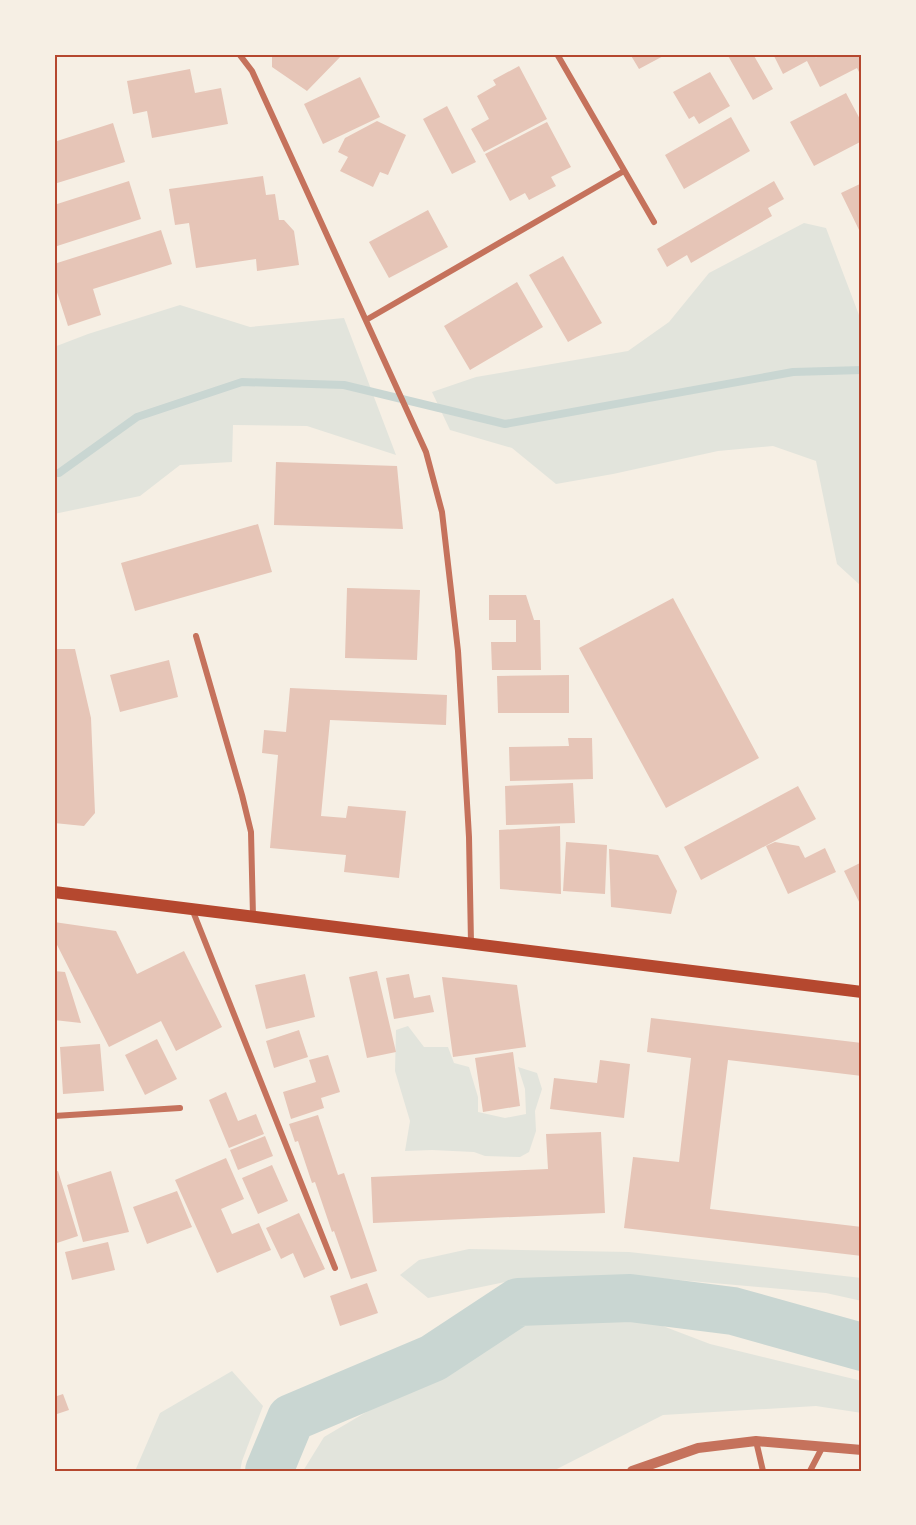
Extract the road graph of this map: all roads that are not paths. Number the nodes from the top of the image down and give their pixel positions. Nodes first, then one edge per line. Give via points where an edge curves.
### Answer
1 (239, 54) edge
2 (557, 54) edge
3 (624, 171) junction
4 (654, 222) dead end
5 (366, 320) junction
6 (196, 636) dead end
7 (54, 892) edge
8 (192, 908) junction
9 (253, 916) junction
10 (471, 943) junction
11 (862, 992) edge
12 (180, 1108) dead end
13 (54, 1116) edge
14 (335, 1268) dead end
15 (756, 1441) junction
16 (823, 1446) junction
17 (862, 1450) edge
18 (632, 1471) edge
19 (763, 1471) edge
20 (810, 1471) edge

1 - 5 street via 252,71
2 - 3 street
3 - 4 street
3 - 5 street
5 - 10 street via 426,452 442,512 458,651 470,837
6 - 9 street via 251,832
7 - 8 main road
8 - 9 main road
8 - 14 street
9 - 10 main road
10 - 11 main road
12 - 13 street
15 - 16 street
15 - 18 street via 698,1448
15 - 19 street
16 - 17 street
16 - 20 street

